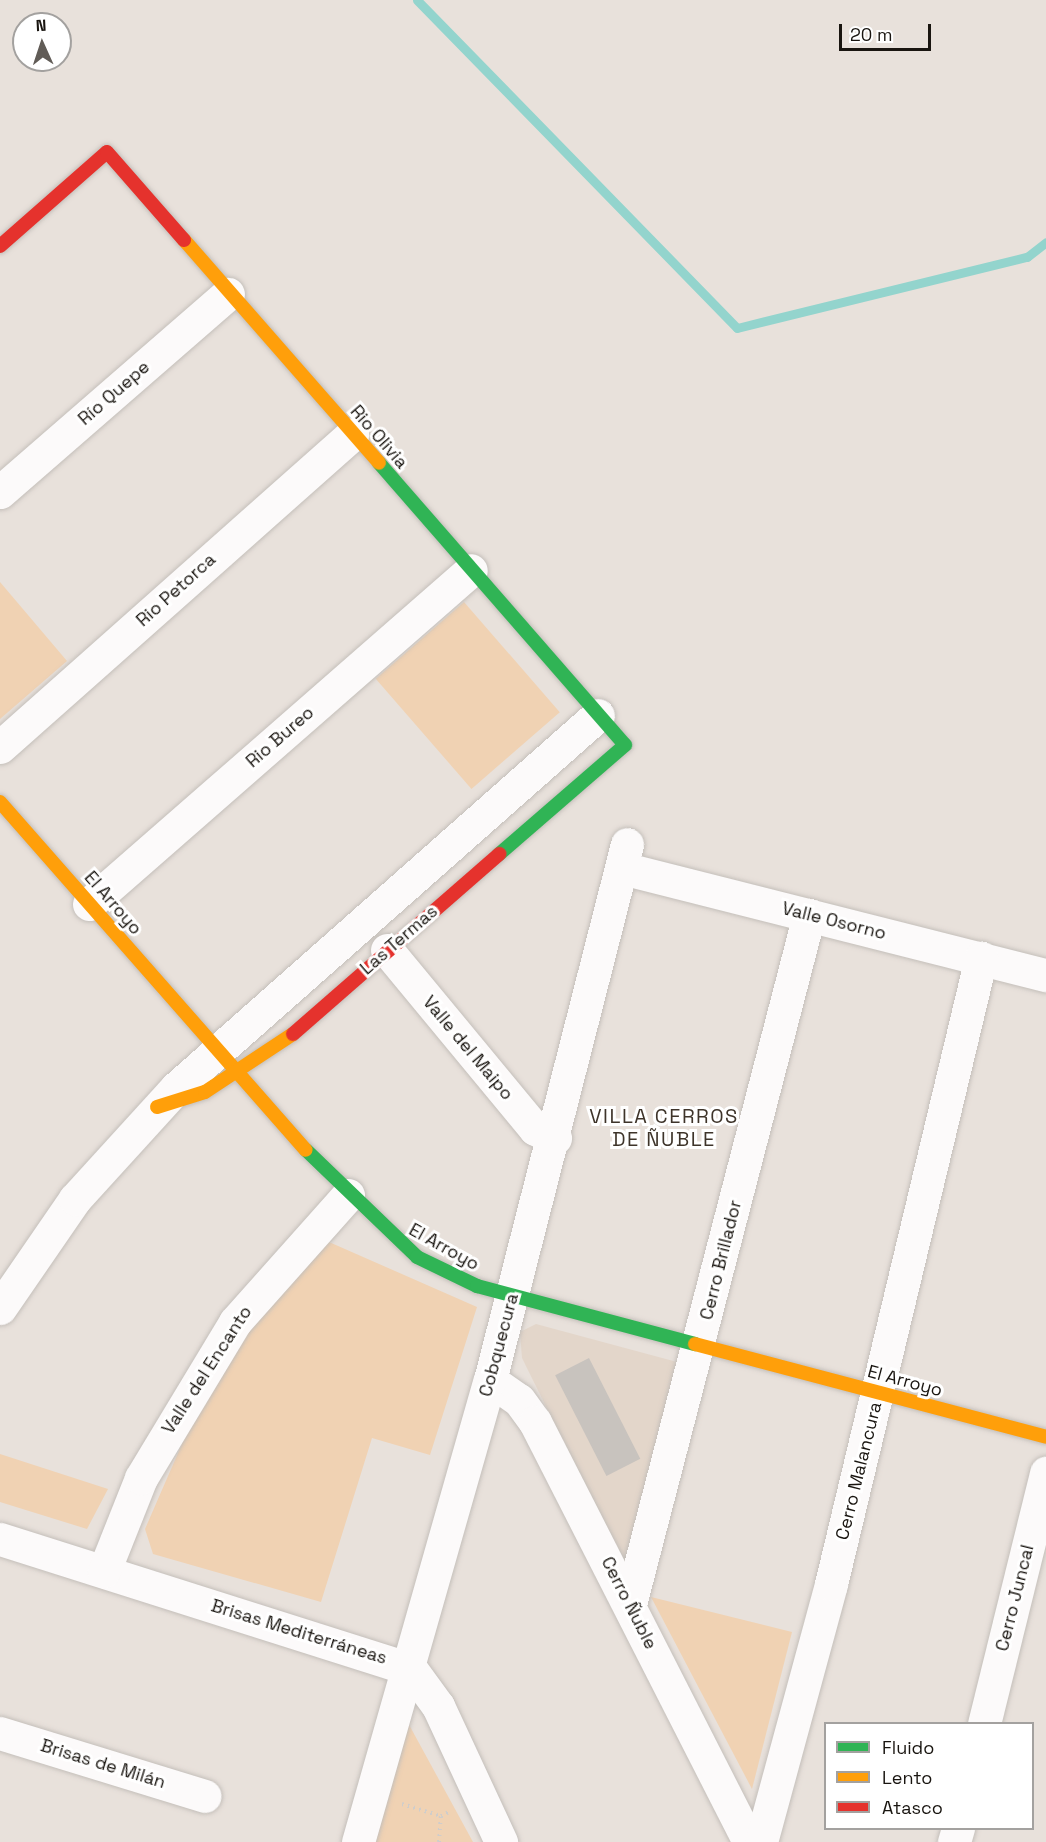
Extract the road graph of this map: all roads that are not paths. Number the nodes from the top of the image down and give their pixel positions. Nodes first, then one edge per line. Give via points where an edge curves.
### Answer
1 (0, 246) edge
2 (228, 294) junction
3 (352, 434) junction
4 (0, 492) edge
5 (471, 570) junction
6 (598, 715) junction
7 (625, 746) joint
8 (0, 747) edge
9 (0, 802) edge
10 (624, 856) joint
11 (89, 904) junction
12 (809, 915) junction
13 (387, 950) junction
14 (981, 958) junction
15 (1046, 975) edge
16 (226, 1061) junction
17 (555, 1138) junction
18 (348, 1195) junction
19 (513, 1296) junction
20 (0, 1308) edge
21 (700, 1346) junction
22 (490, 1380) junction
23 (878, 1393) junction
24 (1046, 1437) edge
25 (1046, 1473) edge
26 (0, 1539) edge
27 (104, 1571) junction
28 (630, 1604) junction
29 (411, 1670) junction
30 (984, 1722) edge
31 (0, 1733) edge
32 (205, 1796) dead end
33 (358, 1842) edge
34 (501, 1842) edge
35 (749, 1842) edge
36 (761, 1842) edge

1 - 2 street, Rio Olivia via 106,152
2 - 3 street, Rio Olivia
2 - 4 street, Río Quepe
3 - 5 street, Rio Olivia
3 - 8 street, Rio Petorca
5 - 6 street, Rio Olivia
5 - 11 street, Rio Bureo
6 - 7 street, Rio Olivia
6 - 16 street, Las Termas
7 - 13 street, Las Termas
9 - 11 street, El Arroyo
10 - 12 street, Valle Osorno
10 - 17 street, Cobquecura
11 - 16 street, El Arroyo
12 - 14 street, Valle Osorno
12 - 21 street, Cerro Brillador
13 - 16 street, Las Termas via 272,1052
13 - 17 street, Valle del Maipo via 535,1129
14 - 15 street, Valle Osorno
14 - 23 street, Cerro Malancura
16 - 18 street, El Arroyo
16 - 20 street, Las Termas via 158,1107 75,1199
17 - 19 street, Cobquecura
18 - 19 street, El Arroyo via 417,1257 450,1275
18 - 27 street, Valle del Encanto via 228,1332 141,1478
19 - 21 street, El Arroyo
19 - 22 street, Cobquecura
21 - 23 street, El Arroyo
21 - 28 street, Cerro Brillador
22 - 28 street, Cerro Ñuble via 519,1400 535,1422
22 - 29 street, Cobquecura
23 - 24 street, El Arroyo
23 - 36 street, Cerro Malancura
25 - 30 street, Cerro Juncal
26 - 27 street, Brisas Mediterráneas
27 - 29 street, Brisas Mediterráneas
28 - 35 street, Cerro Ñuble
29 - 33 street, Cobquecura
29 - 34 street, Brisas Mediterráneas via 438,1706
31 - 32 street, Brisas de Milán

